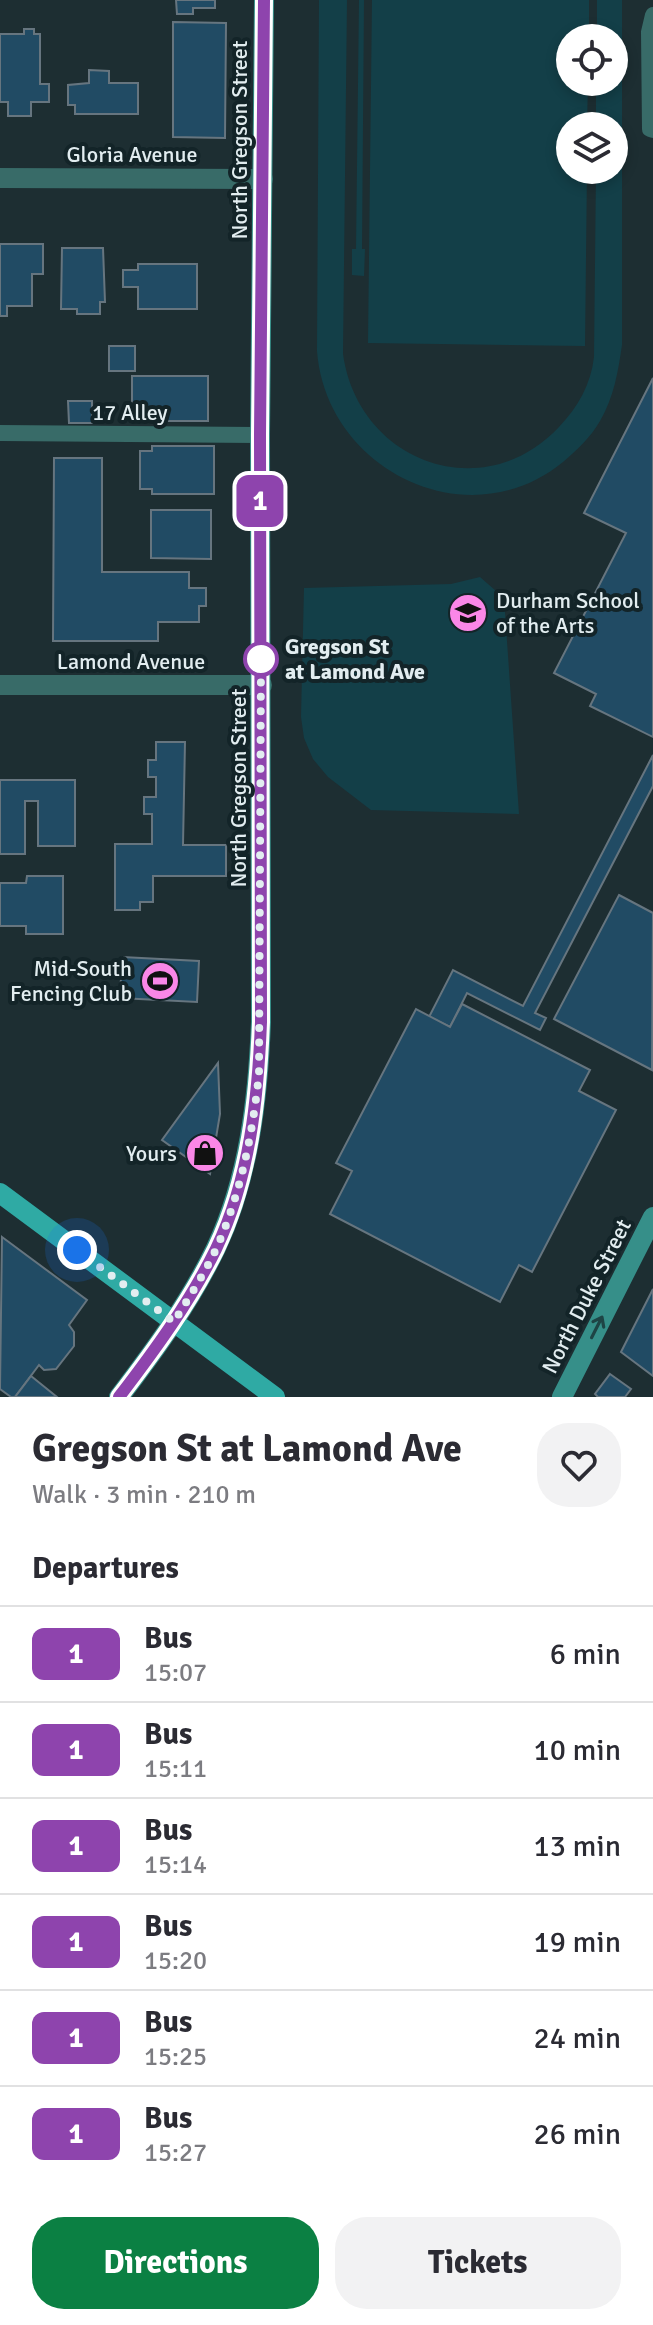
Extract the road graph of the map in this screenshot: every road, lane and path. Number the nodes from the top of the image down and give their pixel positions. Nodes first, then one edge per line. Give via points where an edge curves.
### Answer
1 (264, 0) edge
2 (653, 15) edge
3 (653, 130) edge
4 (0, 178) edge
5 (263, 179) junction
6 (0, 433) edge
7 (260, 435) junction
8 (0, 685) edge
9 (262, 685) junction
10 (0, 1193) edge
11 (653, 1217) edge
12 (174, 1322) junction
13 (119, 1397) edge
14 (275, 1397) edge
15 (562, 1397) edge

1 - 5 main road, North Gregson Street
2 - 3 lane
4 - 5 street, Gloria Avenue
5 - 7 main road, North Gregson Street
6 - 7 lane, 17 Alley
7 - 9 main road, North Gregson Street
8 - 9 street, Lamond Avenue
9 - 12 main road, North Gregson Street via 256,1109 217,1247
10 - 12 main road
15 -> 11 main road, North Duke Street
12 - 13 main road, North Gregson Street
12 - 14 main road

